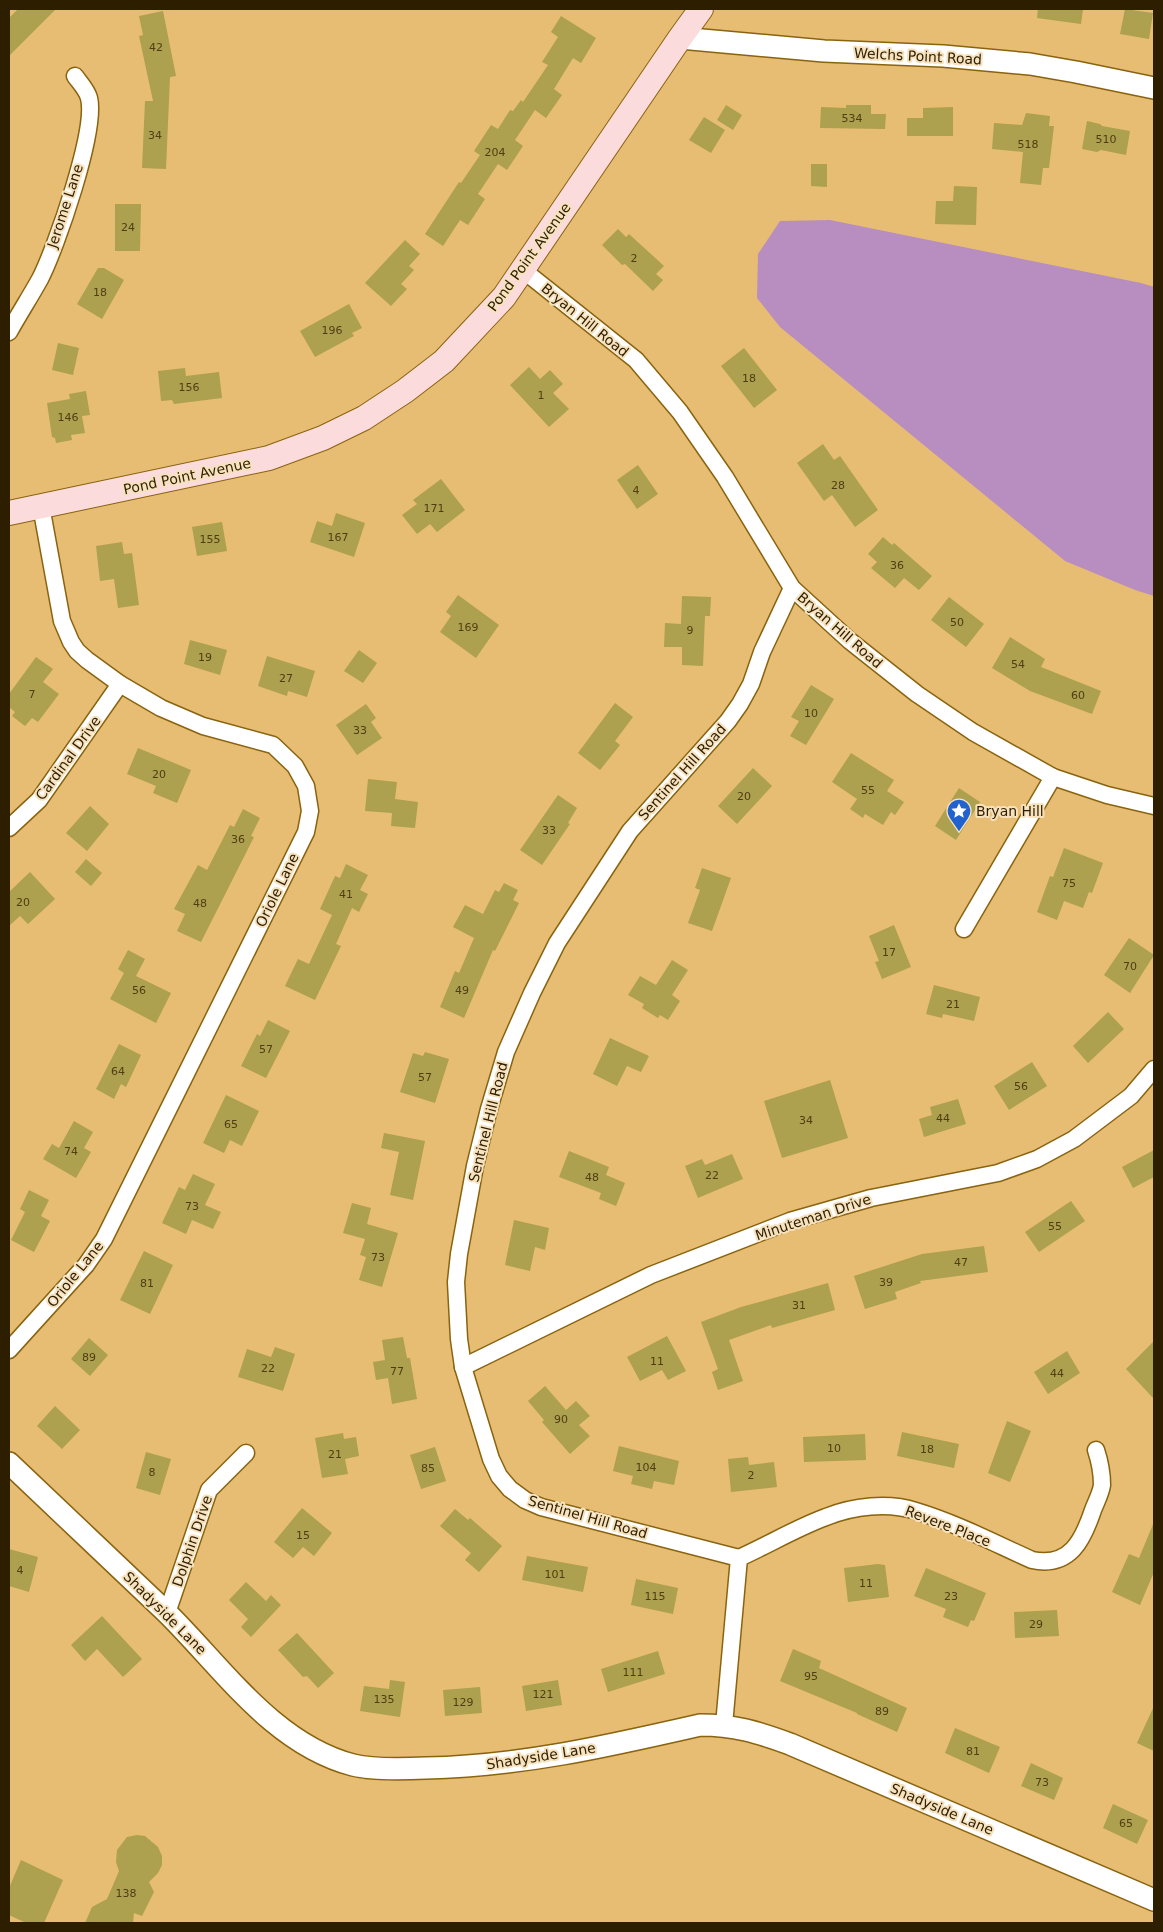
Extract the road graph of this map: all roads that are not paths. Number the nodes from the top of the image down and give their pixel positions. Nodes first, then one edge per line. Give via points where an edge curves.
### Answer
1 (701, 9) edge
2 (680, 38) junction
3 (75, 76) dead end
4 (1154, 88) edge
5 (522, 270) junction
6 (14, 311) edge
7 (9, 332) edge
8 (41, 506) junction
9 (9, 513) edge
10 (792, 588) junction
11 (120, 684) junction
12 (1054, 777) junction
13 (1154, 806) edge
14 (9, 828) edge
15 (964, 929) dead end
16 (1154, 1069) edge
17 (9, 1350) edge
18 (463, 1367) junction
19 (1096, 1450) dead end
20 (246, 1452) dead end
21 (9, 1463) edge
22 (739, 1558) junction
23 (167, 1613) junction
24 (724, 1725) junction
25 (1154, 1900) edge

1 - 2 main road, Pond Point Avenue
2 - 4 street, Welchs Point Road via 1021,64
2 - 5 main road, Pond Point Avenue
3 - 6 street, Jerome Lane via 89,97 90,107 80,162 68,206 41,277
5 - 8 main road, Pond Point Avenue via 504,297 444,361 356,422 269,458
5 - 10 street, Bryan Hill Road via 636,360 680,412 725,477
6 - 7 street, Jerome Lane
8 - 9 main road, Pond Point Avenue
8 - 11 street, Oriole Lane via 66,632 77,651
10 - 12 street, Bryan Hill Road via 850,641 917,694 973,732
10 - 18 street, Sentinel Hill Road via 740,704 630,831 557,942 506,1052 475,1166 459,1254 456,1310
11 - 14 street, Cardinal Drive via 39,800
11 - 17 street, Oriole Lane via 161,708 203,726 273,745 301,775 309,799 308,823 104,1239 86,1265
12 - 13 street, Bryan Hill Road via 1107,795
12 - 15 street
16 - 18 street, Minuteman Drive via 1131,1096 1074,1139 1037,1158 998,1173 871,1198 790,1221 651,1275
18 - 22 street, Sentinel Hill Road via 491,1459 510,1490 541,1507
19 - 22 street, Revere Place via 1102,1487 1085,1534 1068,1554 1054,1560 1032,1560 915,1510 893,1507 848,1510 827,1516
20 - 23 street, Dolphin Drive via 209,1490
21 - 23 street, Shadyside Lane
22 - 24 street
23 - 24 street, Shadyside Lane via 287,1734 315,1752 354,1765 402,1769 497,1765 546,1758 700,1725
24 - 25 street, Shadyside Lane via 751,1730 790,1744

